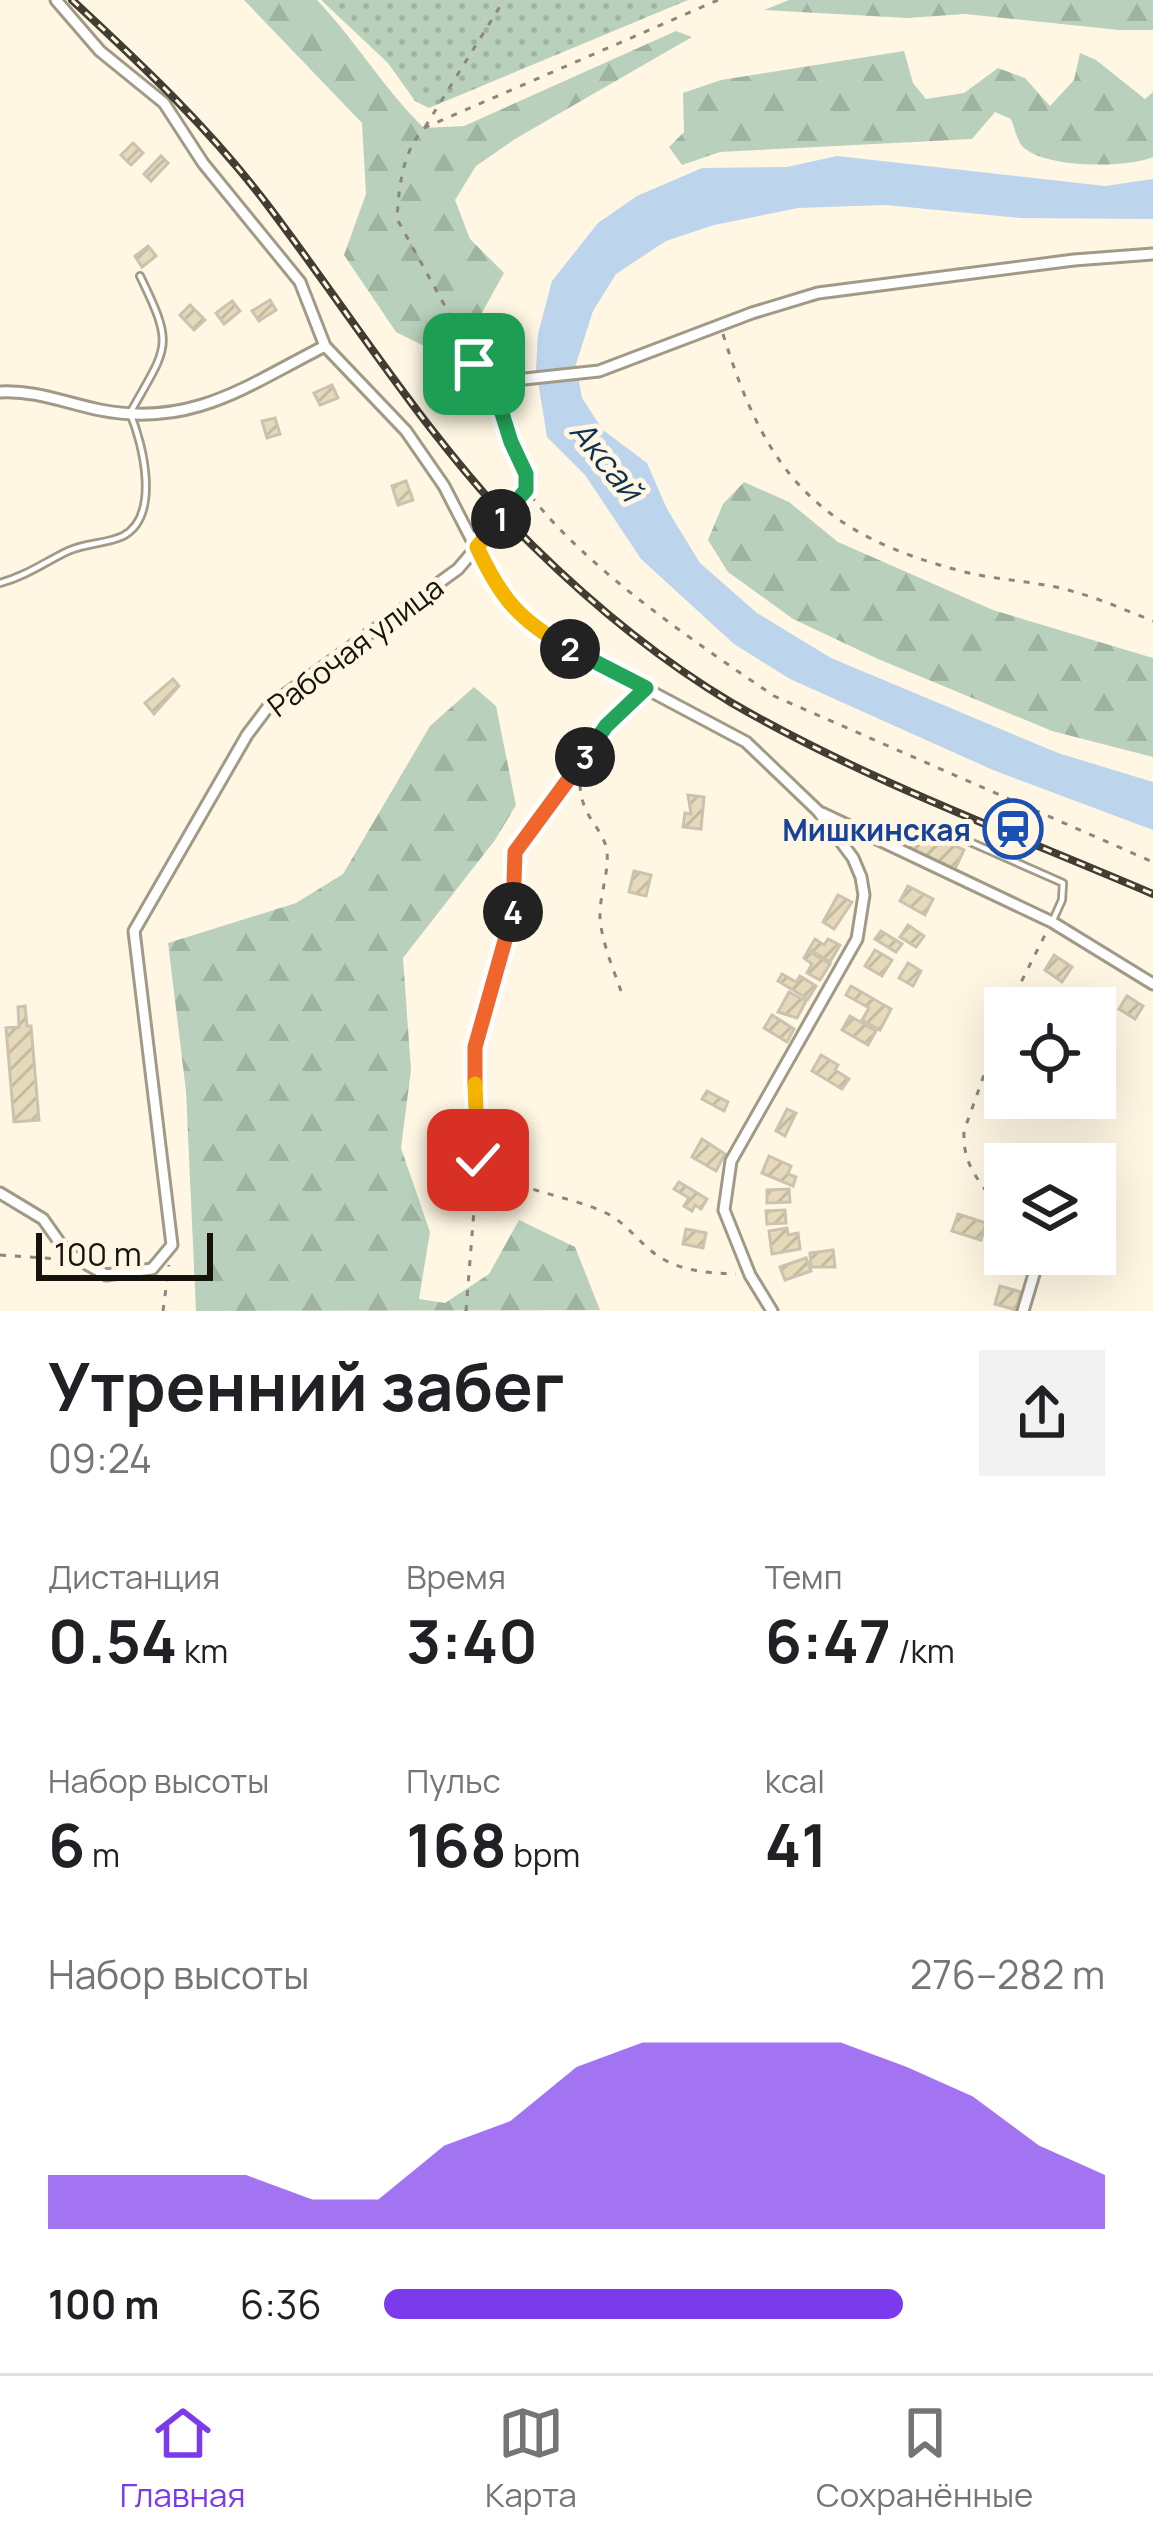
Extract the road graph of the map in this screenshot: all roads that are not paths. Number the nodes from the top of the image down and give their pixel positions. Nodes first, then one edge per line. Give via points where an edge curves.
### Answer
1 (56, 0) edge
2 (1153, 254) edge
3 (140, 275) dead end
4 (325, 346) junction
5 (0, 392) edge
6 (130, 413) junction
7 (477, 547) junction
8 (0, 583) edge
9 (818, 811) junction
10 (961, 838) dead end
11 (1052, 922) junction
12 (1153, 984) edge
13 (0, 1193) edge
14 (1034, 1275) edge
15 (772, 1311) edge
16 (1023, 1311) edge

1 - 4 street via 100,51 164,103 300,282
2 - 7 street, Рабочая улица via 818,292 599,371 506,381 496,394 526,490
3 - 6 lane via 165,327 162,356
4 - 6 street via 198,410
4 - 7 street via 406,431
5 - 6 street via 28,390
6 - 8 lane via 144,446 140,519 130,532
7 - 9 street via 516,614 746,742
7 - 13 street, Рабочая улица via 268,707 134,931 172,1245 152,1269 106,1275 67,1253 43,1219
9 - 11 street
9 - 15 street via 853,858 863,916 731,1161 724,1210
10 - 11 lane via 1063,883
11 - 12 street
14 - 16 street

